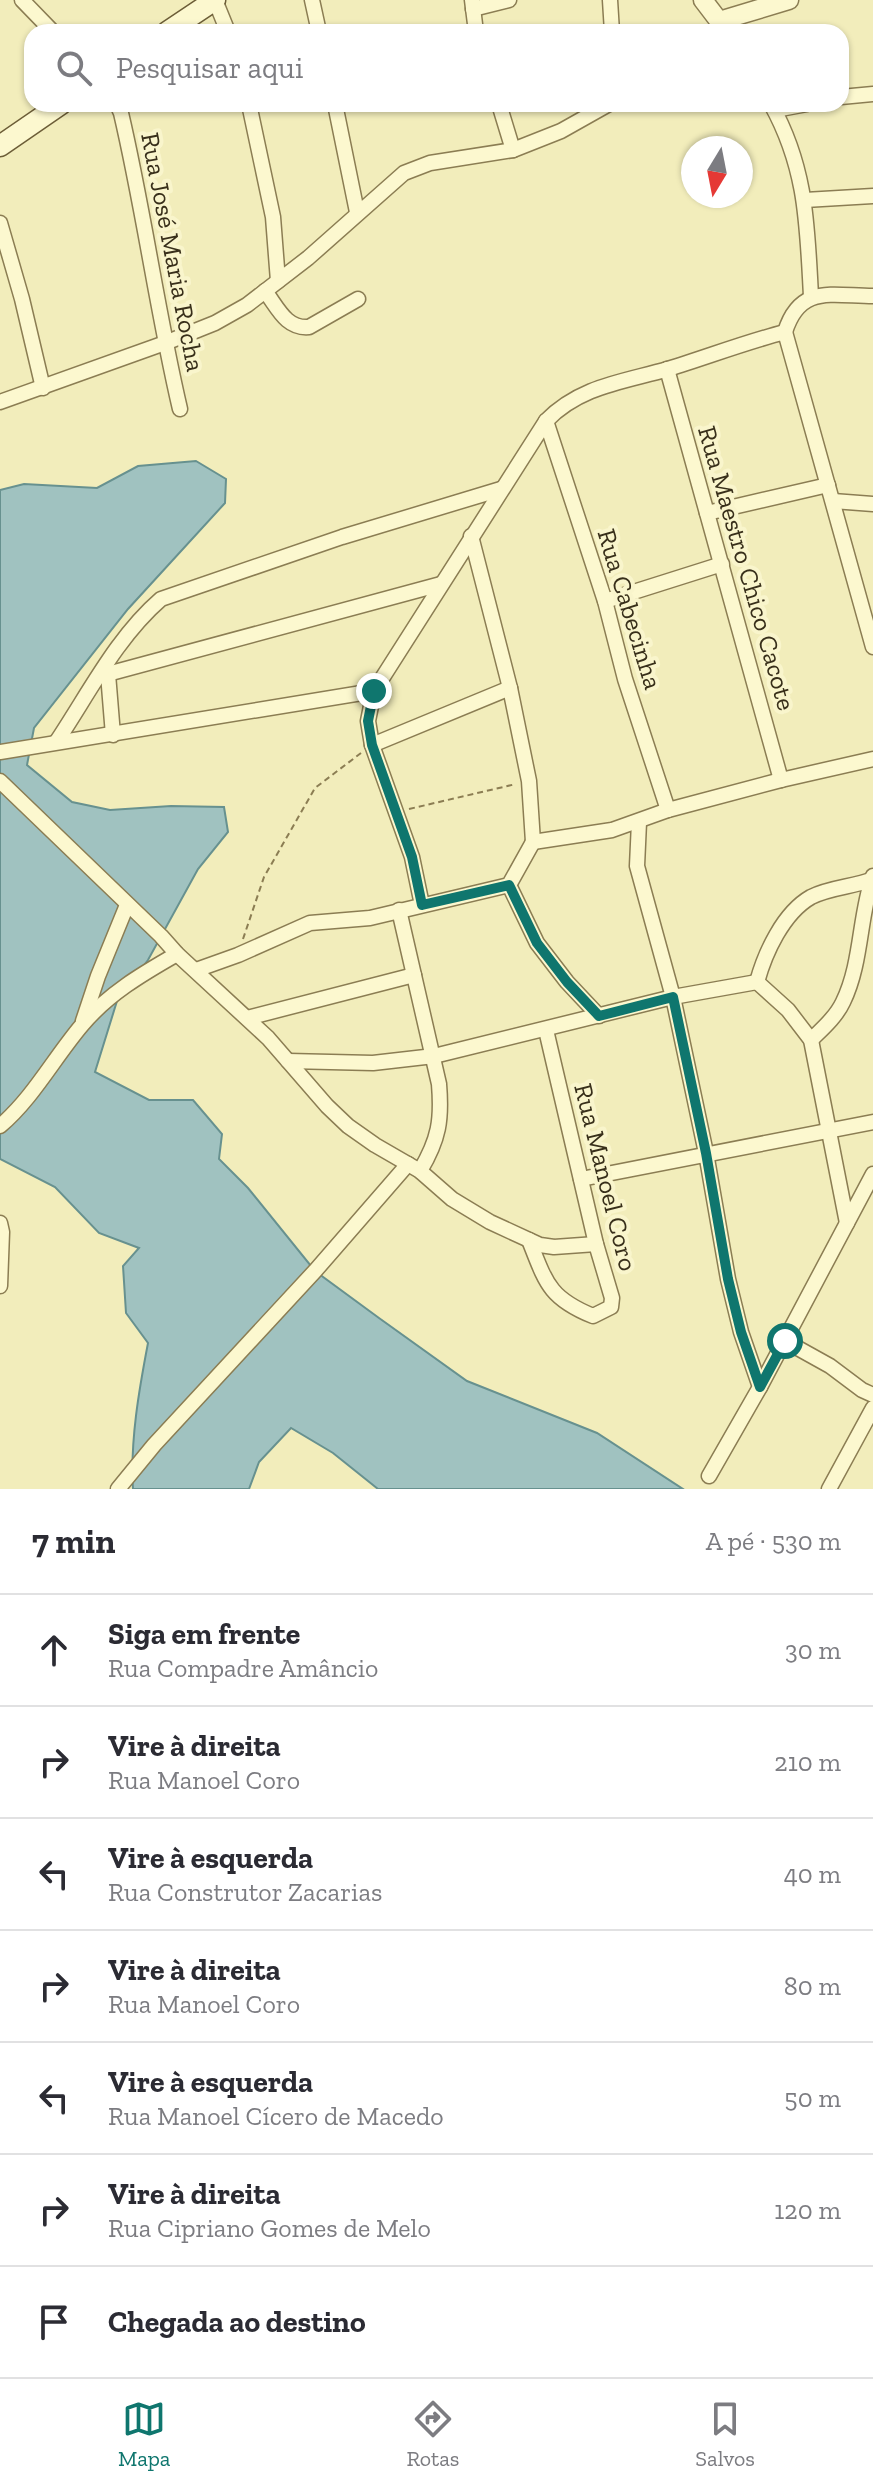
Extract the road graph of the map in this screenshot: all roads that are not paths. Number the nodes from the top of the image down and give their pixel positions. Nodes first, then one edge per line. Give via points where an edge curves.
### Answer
1 (22, 0) edge
2 (215, 0) edge
3 (312, 0) edge
4 (509, 0) edge
5 (610, 0) edge
6 (703, 0) edge
7 (789, 0) edge
8 (472, 5) edge
9 (45, 24) edge
10 (179, 24) edge
11 (225, 24) edge
12 (317, 24) edge
13 (612, 24) edge
14 (721, 24) edge
15 (730, 24) edge
16 (873, 94) edge
17 (849, 96) edge
18 (49, 112) edge
19 (121, 112) edge
20 (251, 112) edge
21 (337, 112) edge
22 (501, 112) edge
23 (595, 112) edge
24 (775, 112) edge
25 (0, 146) edge
26 (513, 150) junction
27 (873, 196) edge
28 (805, 200) junction
29 (357, 212) junction
30 (0, 223) edge
31 (278, 281) junction
32 (265, 291) junction
33 (811, 296) junction
34 (873, 296) edge
35 (358, 299) dead end
36 (785, 332) junction
37 (165, 343) junction
38 (667, 369) junction
39 (43, 388) junction
40 (0, 402) edge
41 (180, 409) dead end
42 (546, 421) junction
43 (828, 485) junction
44 (501, 489) junction
45 (833, 501) junction
46 (873, 504) edge
47 (707, 513) junction
48 (471, 536) junction
49 (722, 564) junction
50 (441, 584) junction
51 (605, 601) junction
52 (873, 647) edge
53 (104, 675) junction
54 (510, 688) junction
55 (374, 691) junction
56 (113, 735) junction
57 (57, 741) junction
58 (372, 745) junction
59 (0, 752) edge
60 (873, 759) edge
61 (781, 780) junction
62 (0, 781) edge
63 (668, 810) junction
64 (639, 822) junction
65 (533, 842) junction
66 (872, 878) edge
67 (509, 885) junction
68 (127, 905) junction
69 (422, 905) junction
70 (399, 910) junction
71 (177, 954) junction
72 (196, 970) junction
73 (414, 975) junction
74 (757, 982) junction
75 (673, 997) junction
76 (599, 1016) junction
77 (247, 1018) junction
78 (82, 1025) junction
79 (546, 1030) junction
80 (811, 1040) junction
81 (434, 1056) junction
82 (288, 1061) junction
83 (873, 1122) edge
84 (0, 1126) edge
85 (827, 1129) junction
86 (706, 1153) junction
87 (414, 1168) junction
88 (873, 1174) edge
89 (581, 1179) junction
90 (0, 1223) edge
91 (847, 1223) junction
92 (529, 1240) junction
93 (596, 1244) junction
94 (0, 1286) edge
95 (785, 1341) junction
96 (760, 1387) junction
97 (873, 1395) edge
98 (873, 1408) edge
99 (709, 1476) dead end
100 (118, 1489) edge
101 (829, 1489) edge

1 - 9 street
2 - 10 main road
2 - 11 street
3 - 12 street
4 - 8 street
5 - 13 street
6 - 14 street
7 - 15 street
16 - 17 street
18 - 25 main road
19 - 37 street, Rua José Maria Rocha
20 - 31 street via 273,217
21 - 29 street
22 - 26 street
23 - 26 street
24 - 28 street via 793,149
26 - 29 street via 430,163 404,173
27 - 28 street
28 - 33 street
29 - 31 street
30 - 39 street
31 - 32 street
32 - 35 street via 288,323 300,328
32 - 37 street via 215,323
33 - 34 street
33 - 36 street via 797,308
36 - 38 street
36 - 43 street
37 - 39 street
37 - 41 street, Rua José Maria Rocha
38 - 42 street via 596,387
38 - 47 street, Rua Maestro Chico Cacote
39 - 40 street
42 - 44 street
42 - 51 street, Rua Cabecinha
43 - 45 street
43 - 47 street
44 - 48 street
44 - 53 street via 161,599 136,624
45 - 46 street
45 - 52 street
47 - 49 street, Rua Maestro Chico Cacote
48 - 50 street
48 - 54 street
49 - 51 street
49 - 61 street, Rua Maestro Chico Cacote
50 - 53 street
50 - 55 street
51 - 63 street, Rua Cabecinha
53 - 56 street
53 - 57 street
54 - 58 street
54 - 65 street via 529,781
55 - 56 street
55 - 58 street via 368,721
56 - 57 street
57 - 59 street
58 - 69 street via 412,857
60 - 61 street
61 - 63 street
62 - 68 street
63 - 64 street
64 - 65 street
64 - 75 street via 637,866
65 - 67 street
66 - 74 street via 811,897 778,932 764,955
66 - 80 street via 853,976 842,1004
67 - 69 street
67 - 76 street via 537,943
68 - 71 street
68 - 78 street
69 - 70 street
70 - 72 street via 310,923
70 - 73 street
71 - 72 street
71 - 78 street via 133,980
72 - 77 street
73 - 77 street
73 - 81 street
74 - 75 street
74 - 80 street
75 - 76 street
75 - 86 street
76 - 79 street
77 - 82 street
78 - 84 street
79 - 81 street
79 - 89 street, Rua Manoel Coro
80 - 85 street
81 - 82 street via 373,1063
81 - 87 street via 440,1121 434,1144
82 - 87 street via 348,1126
83 - 85 street
85 - 86 street
85 - 91 street
86 - 89 street
86 - 96 street via 728,1279
87 - 92 street via 452,1199
87 - 100 street via 243,1347
88 - 91 street
89 - 93 street, Rua Manoel Coro
90 - 94 street
91 - 95 street
92 - 93 street via 554,1247
92 - 93 street, Rua Manoel Coro via 554,1293 593,1316 611,1307 612,1298
95 - 96 street
95 - 97 street
96 - 99 street
98 - 101 street

